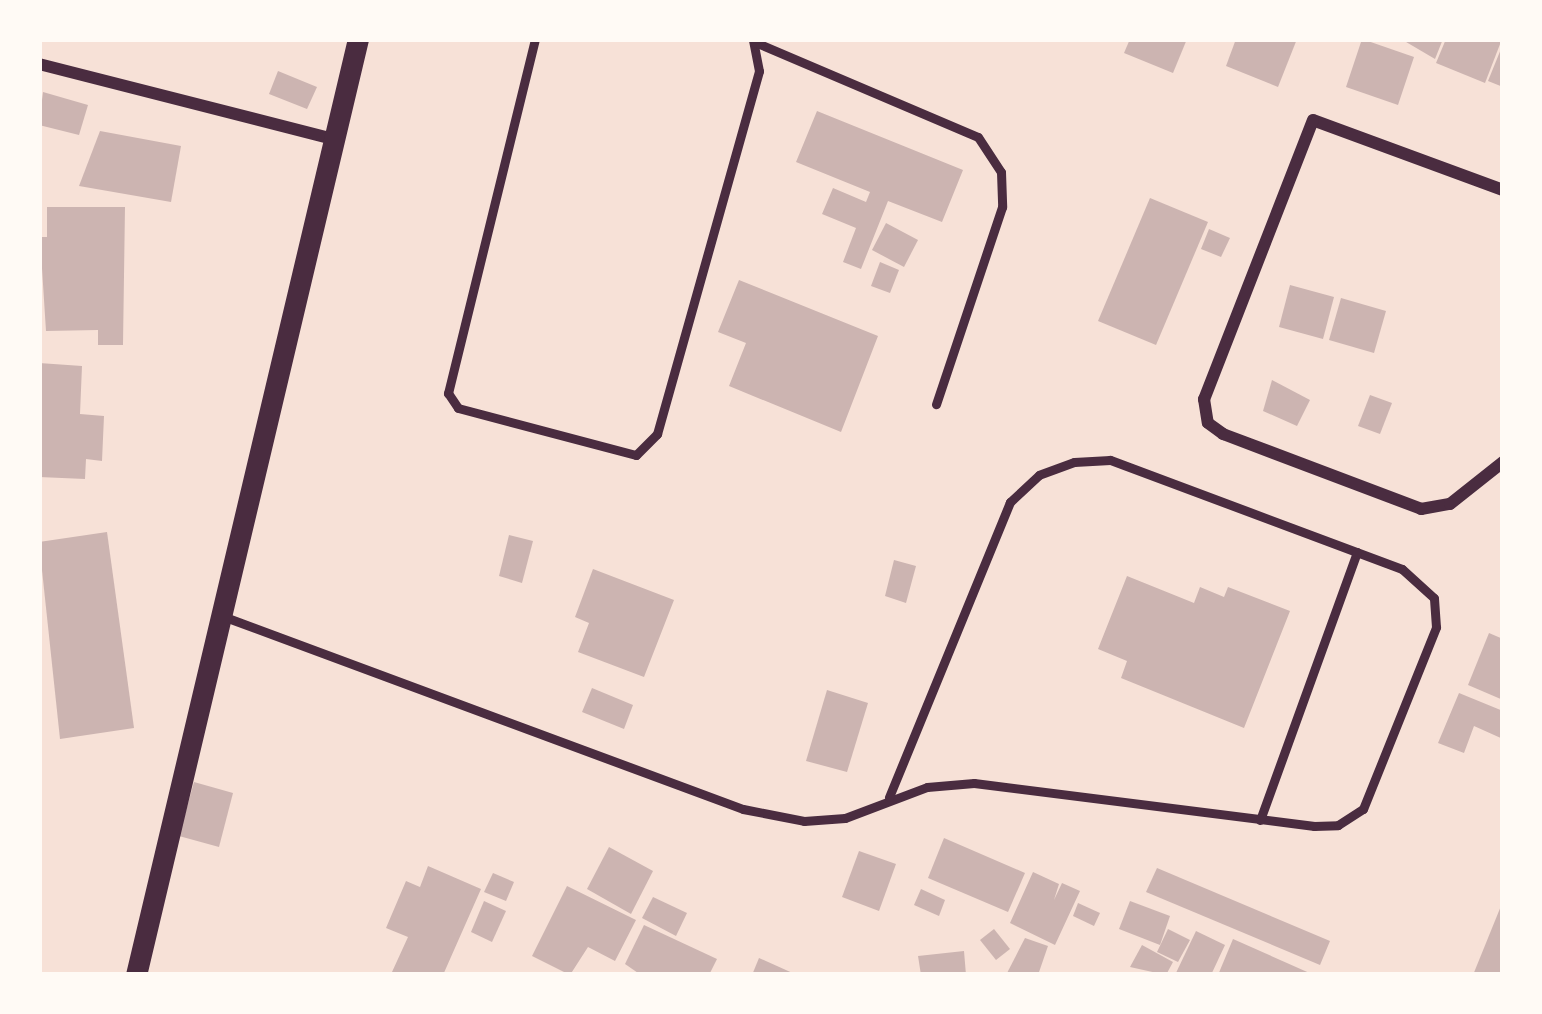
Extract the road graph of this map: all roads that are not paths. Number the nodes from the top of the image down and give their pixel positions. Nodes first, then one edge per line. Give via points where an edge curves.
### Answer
1 (358, 39) edge
2 (535, 39) edge
3 (754, 41) edge
4 (39, 64) edge
5 (334, 139) junction
6 (1503, 190) edge
7 (936, 404) dead end
8 (1503, 462) edge
9 (1358, 552) junction
10 (225, 616) junction
11 (890, 796) junction
12 (1260, 820) junction
13 (136, 975) edge

1 - 5 street
2 - 3 lane via 448,393 458,408 636,455 657,434 759,70
3 - 7 lane via 978,137 1001,172 1002,207
4 - 5 street
5 - 10 street
6 - 8 street via 1313,120 1204,399 1208,423 1223,434 1421,508 1450,504
9 - 11 lane via 1110,460 1039,475 1010,502 990,540
9 - 12 lane
9 - 12 lane via 1422,580 1434,598 1436,628 1363,809 1338,825
10 - 11 lane via 743,808 804,821 845,818
10 - 13 street
11 - 12 lane via 974,784

